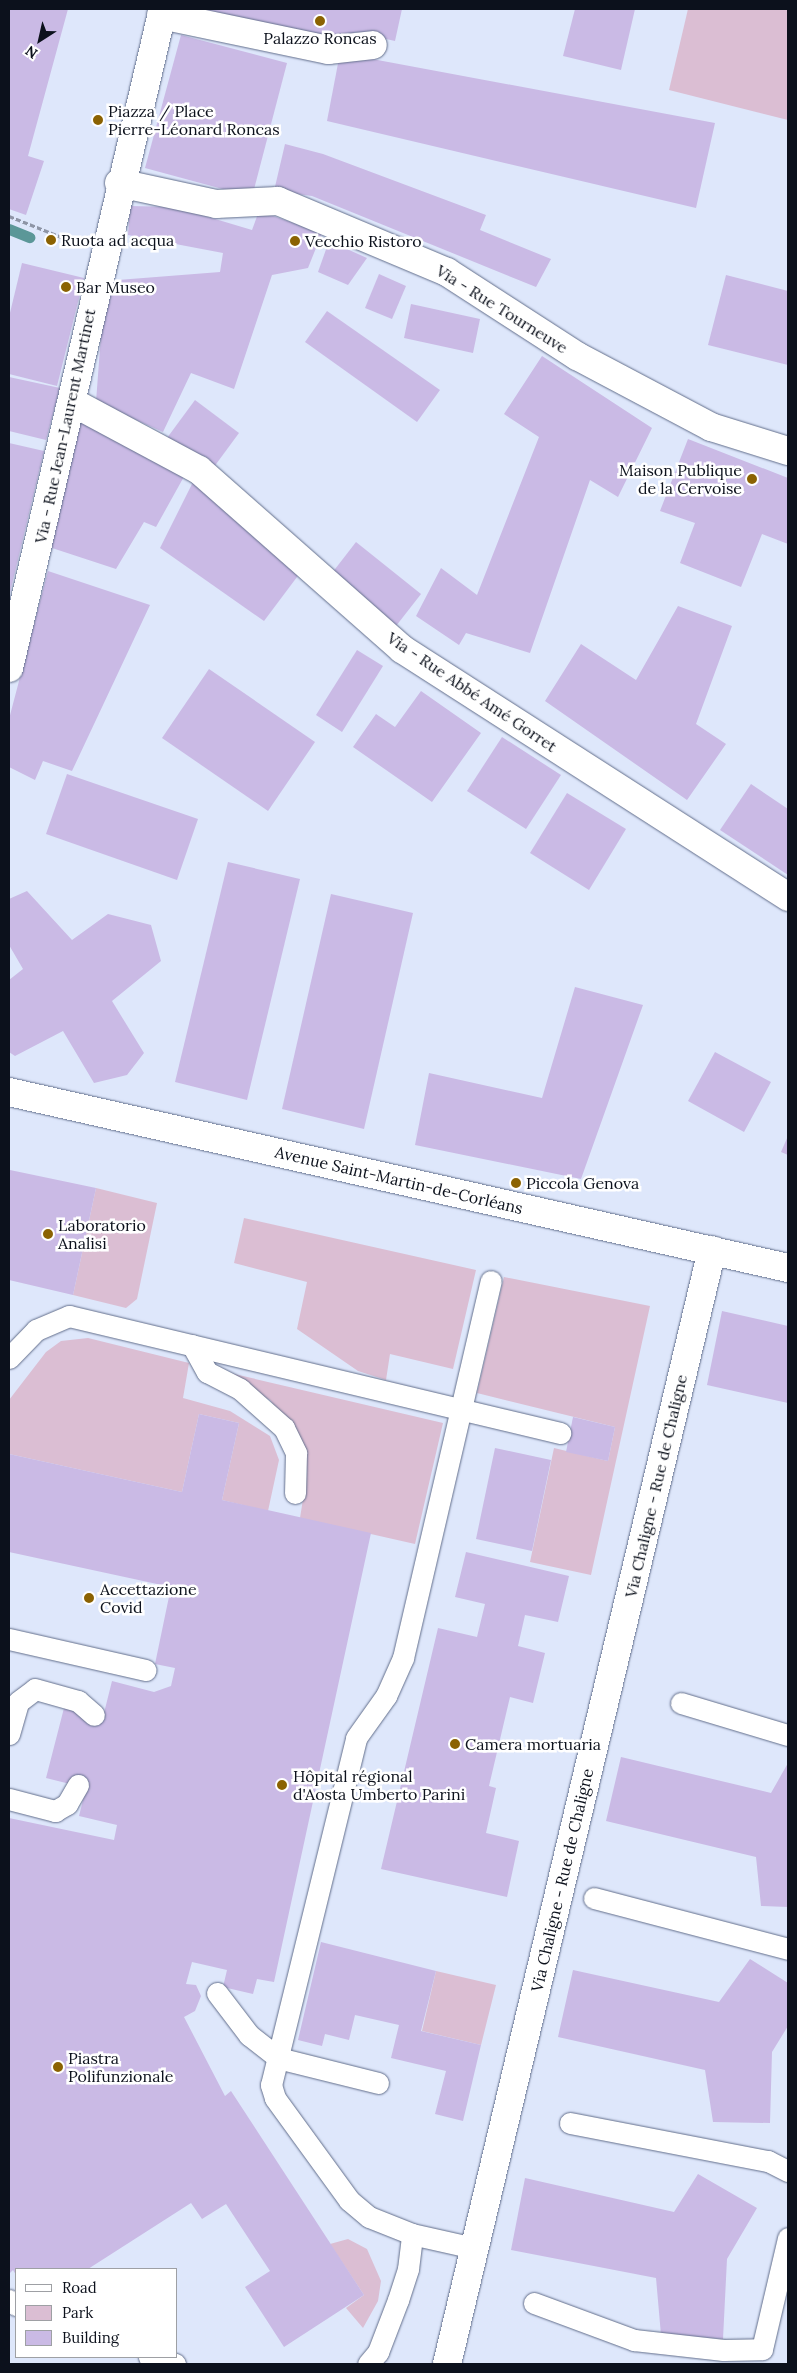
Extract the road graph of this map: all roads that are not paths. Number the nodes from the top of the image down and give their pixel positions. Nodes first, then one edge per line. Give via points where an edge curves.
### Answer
1 (162, 12) edge
2 (374, 45) dead end
3 (119, 183) junction
4 (72, 402) junction
5 (788, 451) edge
6 (9, 668) edge
7 (788, 897) edge
8 (9, 1092) edge
9 (712, 1250) junction
10 (788, 1268) edge
11 (491, 1281) dead end
12 (192, 1345) junction
13 (9, 1358) edge
14 (461, 1408) junction
15 (560, 1433) dead end
16 (295, 1494) dead end
17 (9, 1639) edge
18 (146, 1670) dead end
19 (681, 1702) dead end
20 (94, 1715) dead end
21 (9, 1734) edge
22 (788, 1735) edge
23 (78, 1785) dead end
24 (9, 1799) edge
25 (594, 1898) dead end
26 (788, 1949) edge
27 (217, 1993) dead end
28 (278, 2058) junction
29 (378, 2083) dead end
30 (570, 2123) dead end
31 (788, 2171) edge
32 (412, 2234) junction
33 (788, 2238) edge
34 (474, 2248) junction
35 (534, 2303) dead end
36 (153, 2358) edge
37 (175, 2364) edge
38 (368, 2364) edge
39 (447, 2364) edge

1 - 2 street via 328,50
1 - 3 street, Via - Rue Jean-Laurent Martinet
3 - 4 street, Via - Rue Jean-Laurent Martinet
3 - 5 street, Via - Rue Tourneuve via 216,204 278,201 447,272 577,356 711,427
4 - 6 street, Via - Rue Jean-Laurent Martinet via 28,554
4 - 7 street, Via - Rue Abbé Amé Gorret via 200,470 402,649
8 - 9 street, Avenue Saint-Martin-de-Corléans
9 - 10 street, Avenue Saint-Martin-de-Corléans
9 - 34 street, Via Chaligne - Rue de Chaligne
11 - 14 lane
12 - 13 lane via 68,1316 36,1330
12 - 14 lane
12 - 16 lane via 207,1372 240,1389 284,1428 296,1453
14 - 15 lane
14 - 28 lane via 404,1658 386,1696 356,1738
17 - 18 lane
19 - 22 lane
20 - 21 lane via 78,1701 35,1689 18,1702
23 - 24 lane via 67,1804 55,1811
25 - 26 lane
27 - 28 lane via 249,2035
28 - 29 lane
28 - 32 lane via 272,2086 275,2098 349,2200 369,2217
30 - 31 lane via 768,2161
32 - 34 lane
32 - 38 lane via 408,2269 398,2300 378,2352
33 - 35 lane via 762,2349 723,2350 634,2340
34 - 39 street, Via Chaligne - Rue de Chaligne
36 - 37 lane

